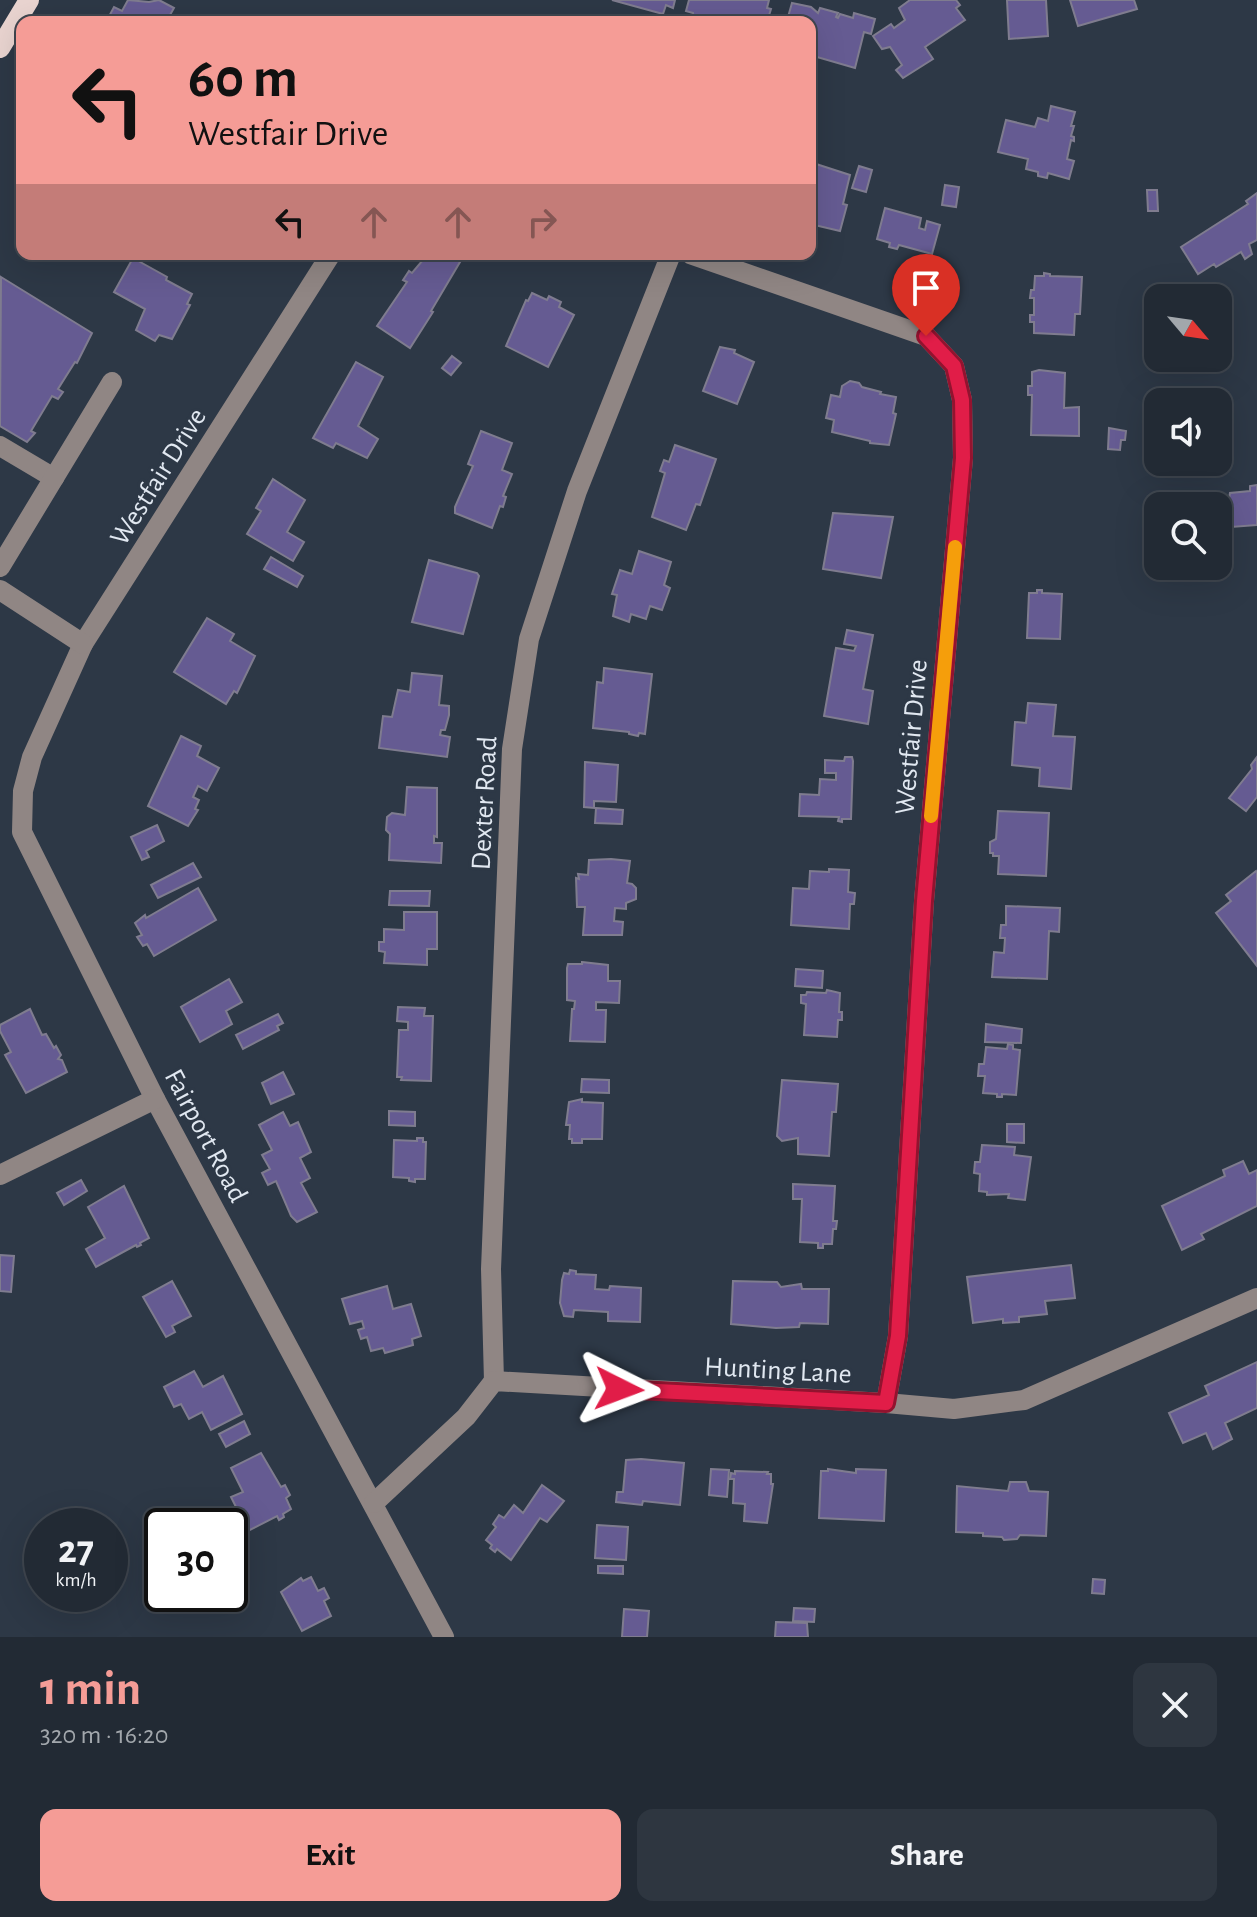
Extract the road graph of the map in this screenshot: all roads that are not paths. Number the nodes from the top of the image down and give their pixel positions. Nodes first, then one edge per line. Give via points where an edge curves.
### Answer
1 (16, 22) edge
2 (0, 48) edge
3 (327, 260) edge
4 (669, 260) edge
5 (707, 260) edge
6 (112, 382) dead end
7 (0, 446) edge
8 (54, 478) junction
9 (0, 567) edge
10 (0, 590) edge
11 (83, 644) junction
12 (155, 1099) junction
13 (0, 1175) edge
14 (1257, 1298) edge
15 (494, 1381) junction
16 (886, 1403) junction
17 (374, 1503) junction
18 (444, 1637) edge

1 - 2 main road
3 - 11 street, Westfair Drive
4 - 15 street, Dexter Road via 577,491 529,639 512,749 491,1269
5 - 16 street, Westfair Drive via 926,336 954,366 962,400 963,458 924,901 898,1336
6 - 8 street
7 - 8 street
8 - 9 street
10 - 11 street
11 - 12 street, Fairport Road via 32,757 23,791 22,832
12 - 13 street
12 - 17 street, Fairport Road
14 - 16 street, Hunting Lane via 1024,1400 954,1409
15 - 16 street, Hunting Lane
15 - 17 street via 466,1417
17 - 18 street, Fairport Road

